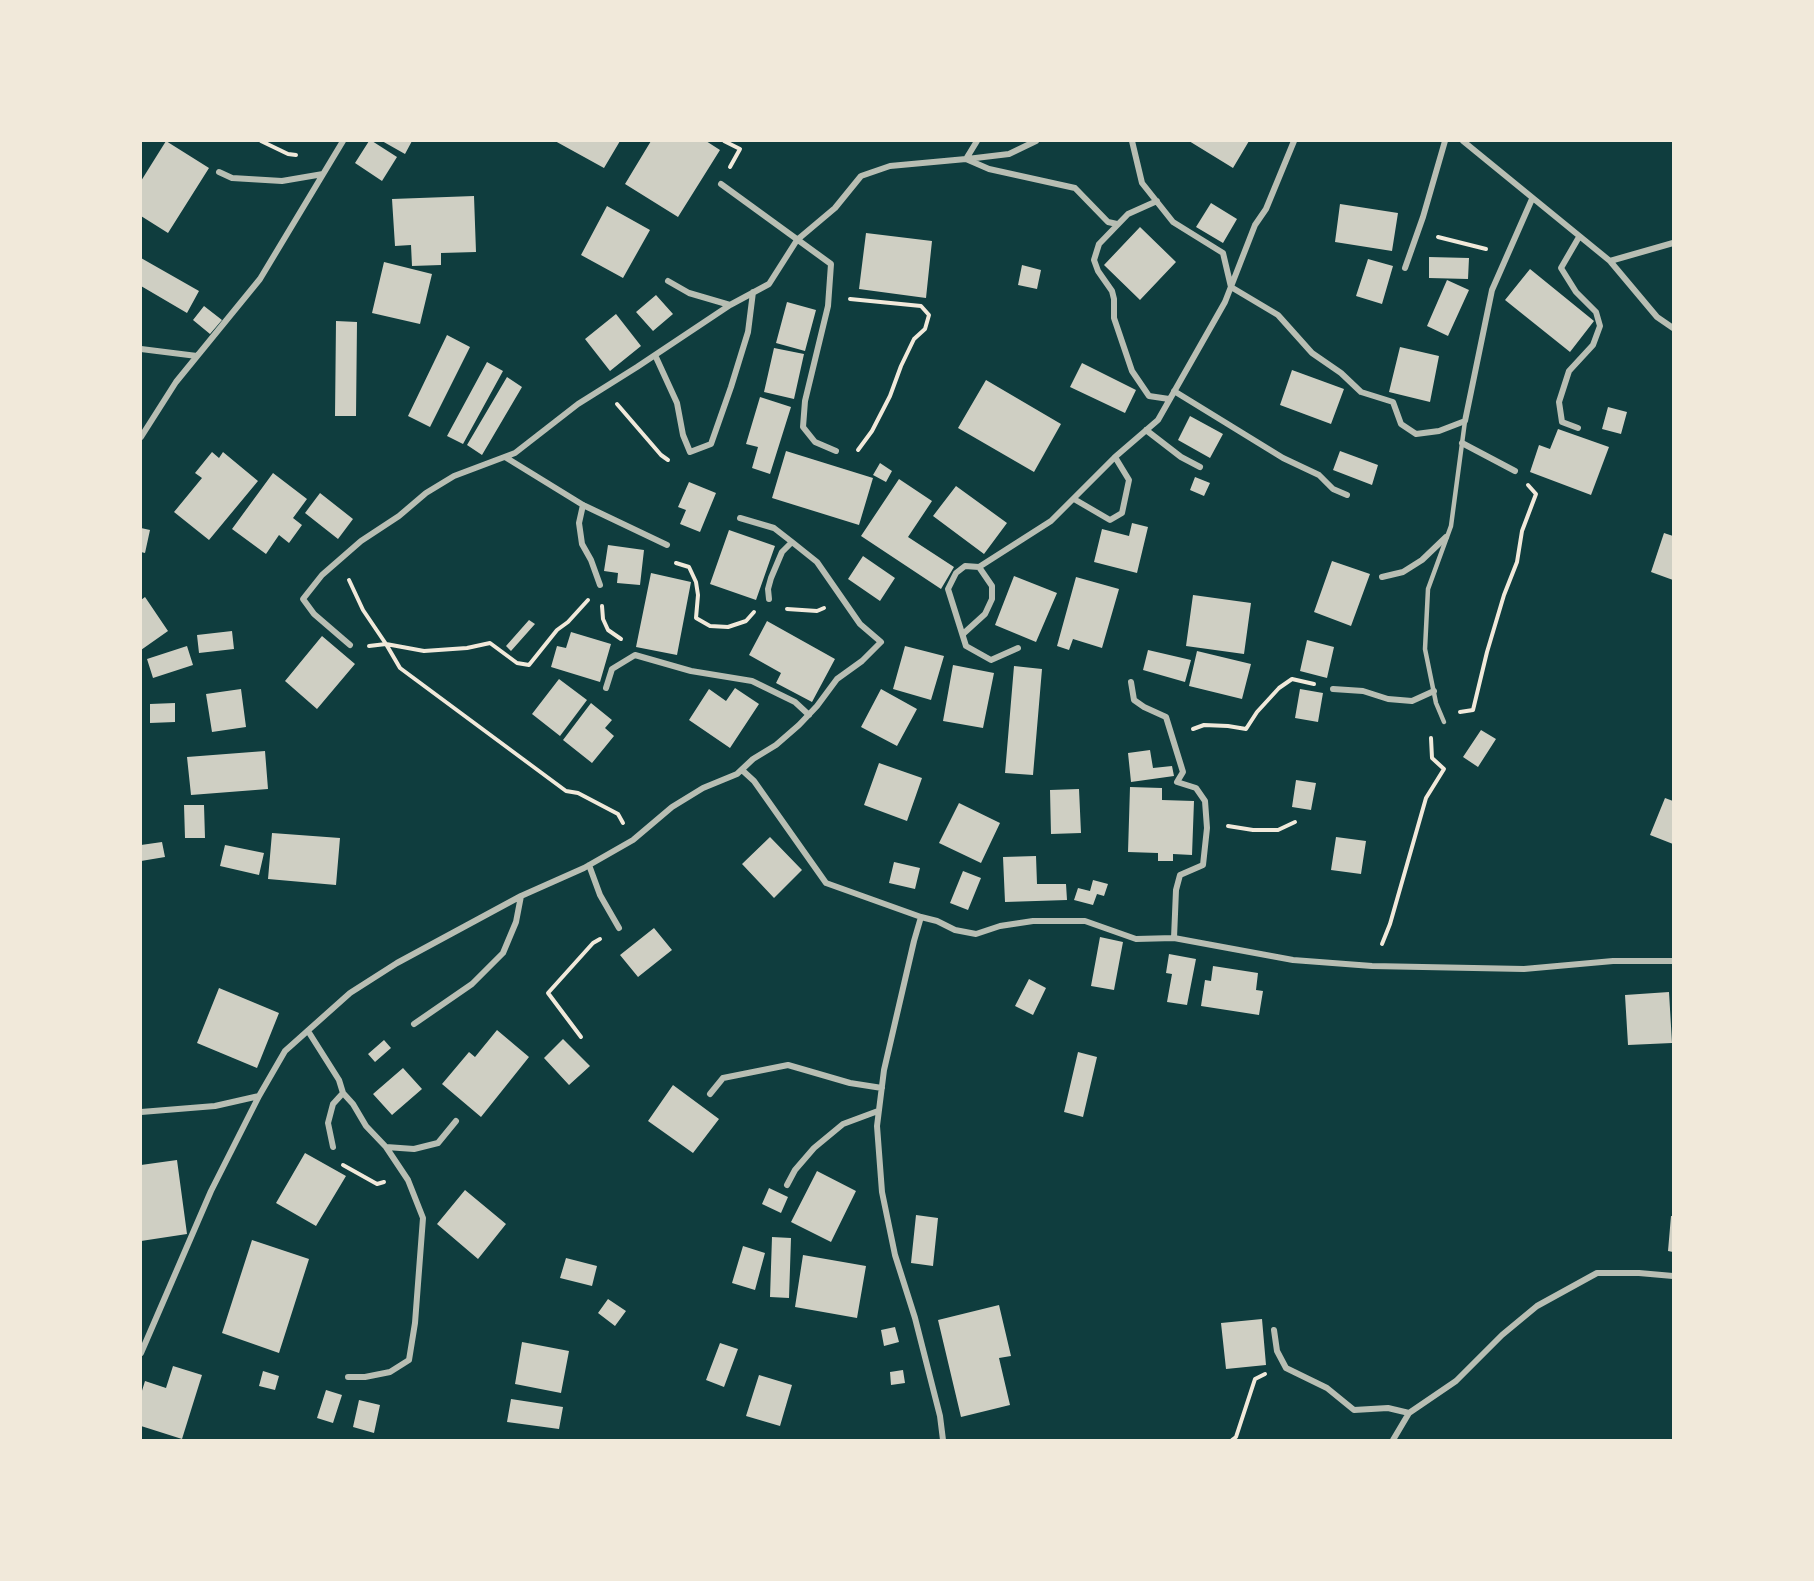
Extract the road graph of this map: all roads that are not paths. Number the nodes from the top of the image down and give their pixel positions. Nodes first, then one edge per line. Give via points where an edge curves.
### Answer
1 (343, 141) edge
2 (977, 141) edge
3 (1035, 141) edge
4 (1132, 141) edge
5 (1294, 141) edge
6 (1446, 141) edge
7 (1463, 141) edge
8 (966, 159) junction
9 (219, 172) dead end
10 (323, 174) junction
11 (721, 184) road end
12 (1532, 199) junction
13 (1157, 201) junction
14 (1117, 224) junction
15 (1579, 237) junction
16 (797, 240) junction
17 (1673, 243) edge
18 (1610, 261) junction
19 (1405, 268) dead end
20 (668, 281) dead end
21 (1231, 287) junction
22 (753, 292) junction
23 (730, 305) junction
24 (1673, 328) edge
25 (141, 349) edge
26 (197, 356) junction
27 (655, 356) junction
28 (1174, 391) junction
29 (1169, 399) junction
30 (1465, 420) junction
31 (1578, 428) dead end
32 (1146, 430) junction
33 (141, 437) edge
34 (1461, 443) junction
35 (836, 451) road end
36 (505, 457) junction
37 (1115, 457) junction
38 (1200, 467) dead end
39 (1515, 471) road end
40 (1347, 495) dead end
41 (1074, 499) junction
42 (583, 505) junction
43 (740, 518) dead end
44 (1446, 537) junction
45 (792, 542) junction
46 (667, 545) road end
47 (979, 567) junction
48 (1382, 577) dead end
49 (600, 585) road end
50 (769, 599) road end
51 (963, 634) junction
52 (350, 645) road end
53 (1018, 648) dead end
54 (1131, 682) dead end
55 (606, 688) dead end
56 (1333, 689) road end
57 (1434, 692) junction
58 (809, 715) junction
59 (1444, 722) road end
60 (742, 770) junction
61 (589, 866) junction
62 (521, 896) junction
63 (921, 917) junction
64 (619, 928) road end
65 (1174, 938) junction
66 (1673, 961) edge
67 (414, 1024) dead end
68 (308, 1031) junction
69 (882, 1089) junction
70 (343, 1093) junction
71 (710, 1094) dead end
72 (259, 1096) junction
73 (879, 1111) junction
74 (141, 1112) edge
75 (456, 1121) dead end
76 (333, 1147) road end
77 (386, 1147) junction
78 (787, 1185) dead end
79 (1673, 1276) edge
80 (1274, 1330) dead end
81 (141, 1353) edge
82 (348, 1377) dead end
83 (1409, 1413) junction
84 (943, 1440) edge
85 (1393, 1440) edge

1 - 10 street
2 - 8 street
3 - 8 street via 1009,154
4 - 13 street via 1142,183
5 - 21 street
6 - 19 street
7 - 12 street
8 - 14 street via 989,169 1075,189 1108,222
8 - 16 street via 890,166 861,176 835,208
9 - 10 street via 232,178 282,181
10 - 26 street via 260,279
11 - 16 street
12 - 15 street
12 - 30 street via 1492,290
13 - 14 street via 1128,214
13 - 21 street via 1173,222 1223,254
14 - 29 street via 1099,244 1094,260 1112,291 1114,318 1132,372 1149,396
15 - 18 street
15 - 31 street via 1561,268 1576,292 1596,312 1600,326 1593,345 1569,371 1559,402 1562,422
16 - 22 street via 769,284
16 - 35 street via 831,264 828,306 805,401 803,427 815,442
17 - 18 street
18 - 24 street via 1657,317
20 - 23 street via 689,293
21 - 28 street
21 - 30 street via 1278,315 1312,353 1361,392 1393,402 1401,424 1416,434 1439,431
22 - 23 street
22 - 27 street via 748,332 711,444 690,452 677,403
23 - 27 street
25 - 26 street
26 - 33 street via 176,381
27 - 36 street via 578,404
28 - 29 street
28 - 40 street
29 - 32 street via 1158,420
30 - 34 lane
32 - 37 street
32 - 38 street
34 - 39 street
34 - 44 lane via 1451,526
36 - 42 street
36 - 52 street via 453,476 426,493 322,575 303,599 314,614
37 - 41 street
37 - 41 street via 1129,480 1122,513 1110,520
41 - 47 street via 1051,521
42 - 46 street
42 - 49 street via 579,523 582,544
43 - 45 street via 774,528
44 - 48 street via 1403,572
44 - 57 lane via 1428,590 1425,649
45 - 50 street via 782,552 771,578
45 - 58 street via 817,562 860,624 881,642 837,679
47 - 51 street via 992,586 992,599 984,614
47 - 51 street via 965,566 956,573 948,589
51 - 53 street via 966,646 990,660
54 - 65 street via 1134,700 1166,717 1183,772 1177,782 1196,788 1205,801 1203,865 1180,875
55 - 58 street via 612,669 635,655 691,671 752,681 795,702
56 - 57 street via 1412,701
57 - 59 lane
58 - 60 street
60 - 61 street via 672,807 636,837
60 - 63 street via 754,781 826,883
61 - 62 street
61 - 64 street
62 - 67 street via 516,922 503,953 472,984
62 - 68 street via 359,987
63 - 65 street via 976,934 1033,921 1085,921 1136,939
63 - 69 street
65 - 66 street via 1293,960 1372,966 1524,969 1613,961
68 - 70 street
68 - 72 street via 285,1051
69 - 71 street via 788,1065 723,1078
69 - 73 street
70 - 76 street via 333,1104 328,1123
70 - 77 street
72 - 74 street via 215,1106
72 - 81 street via 211,1191
73 - 78 street via 843,1124 814,1148
73 - 84 street via 882,1192
75 - 77 street via 438,1143 414,1149
77 - 82 street via 408,1180 423,1218 420,1284 409,1359 390,1372
79 - 83 street via 1597,1273 1537,1306 1456,1381
80 - 83 street via 1277,1351 1286,1368 1327,1388 1354,1410 1388,1408
83 - 85 street

